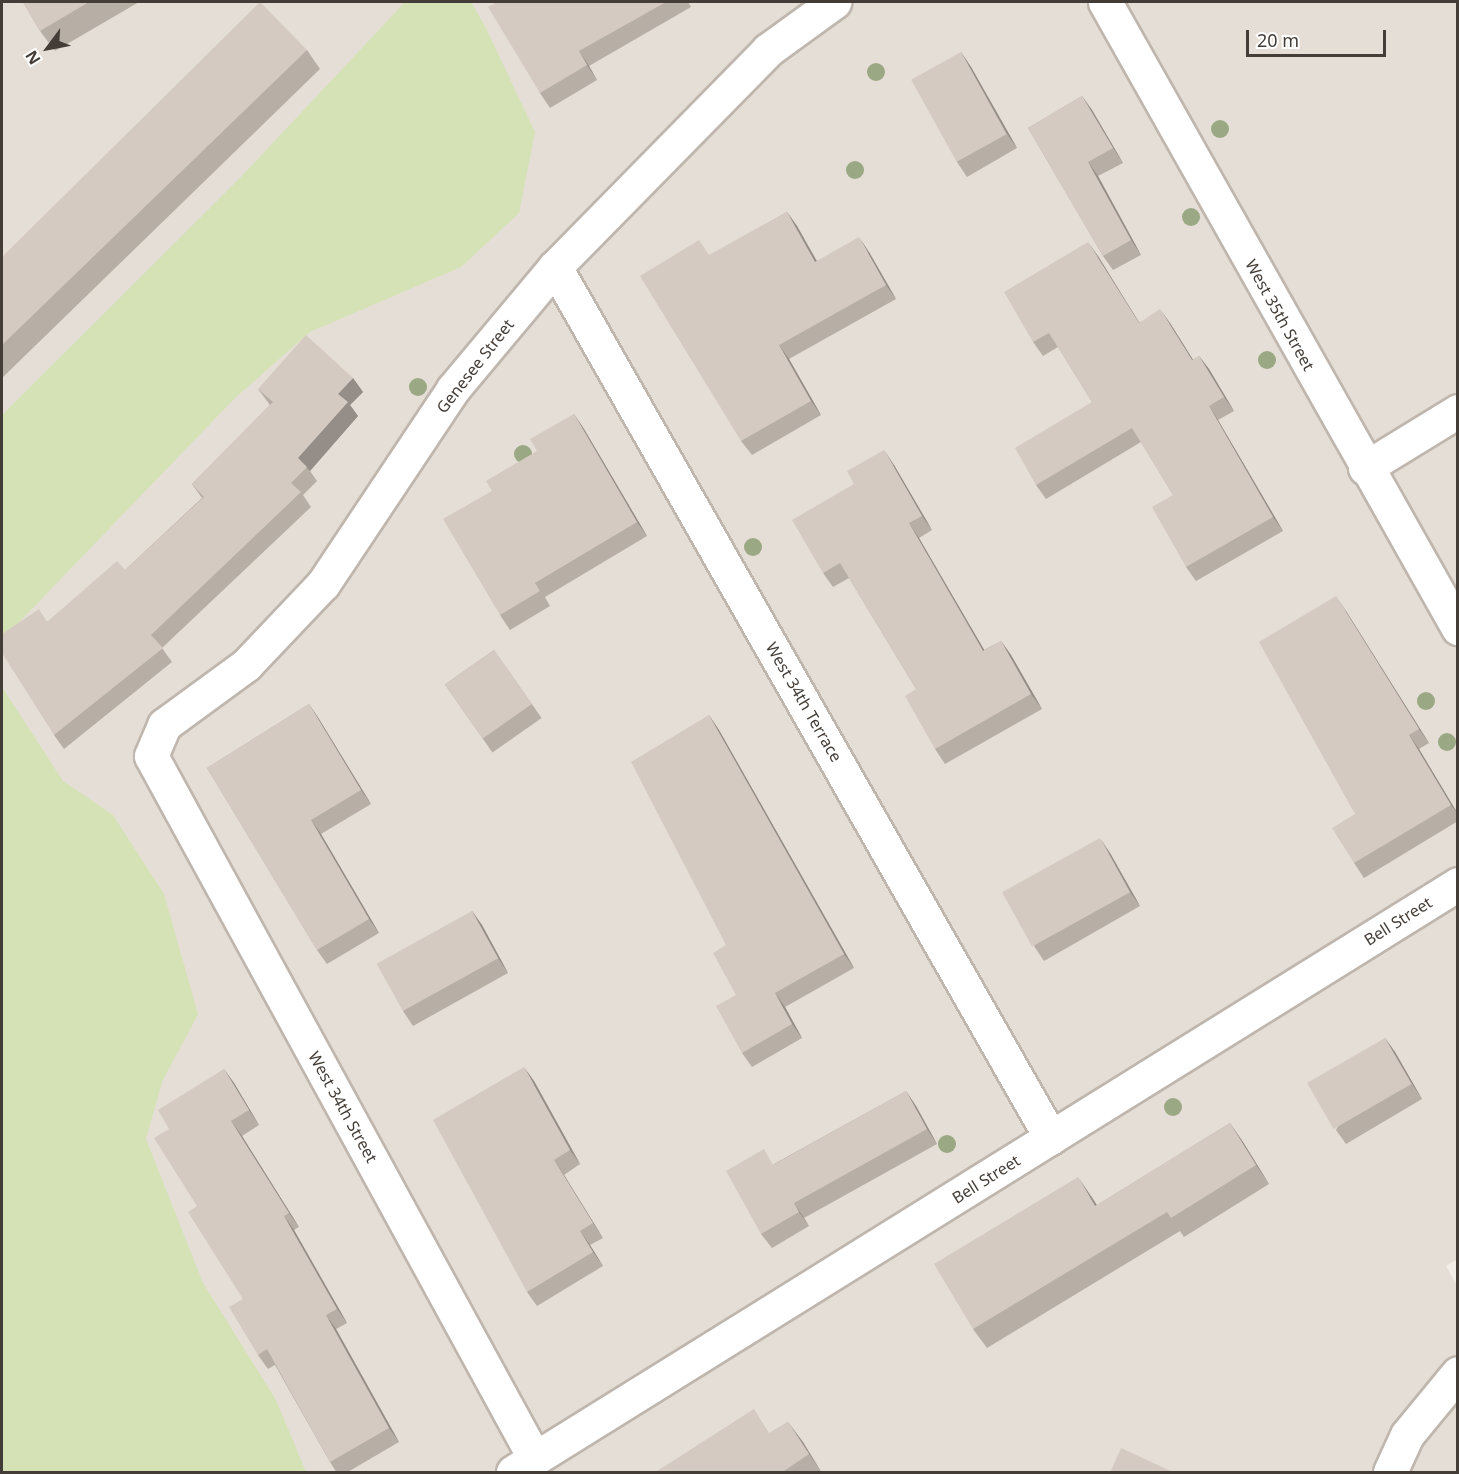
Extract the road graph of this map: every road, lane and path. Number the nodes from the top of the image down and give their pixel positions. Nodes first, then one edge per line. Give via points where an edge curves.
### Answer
1 (834, 2) edge
2 (1105, 2) edge
3 (555, 267) junction
4 (1458, 411) edge
5 (1365, 468) junction
6 (1458, 628) edge
7 (152, 756) joint
8 (1458, 884) edge
9 (1051, 1138) junction
10 (1458, 1373) edge
11 (524, 1466) edge
12 (1390, 1473) edge

1 - 3 street, Genesee Street via 768,50
2 - 5 street, West 35th Street
3 - 7 street, Genesee Street via 453,389 323,584 246,665 164,725
3 - 9 street, West 34th Terrace
4 - 5 street
5 - 6 street, West 35th Street
7 - 11 street, West 34th Street
8 - 9 street, Bell Street
9 - 11 street, Bell Street
10 - 12 street via 1407,1435

